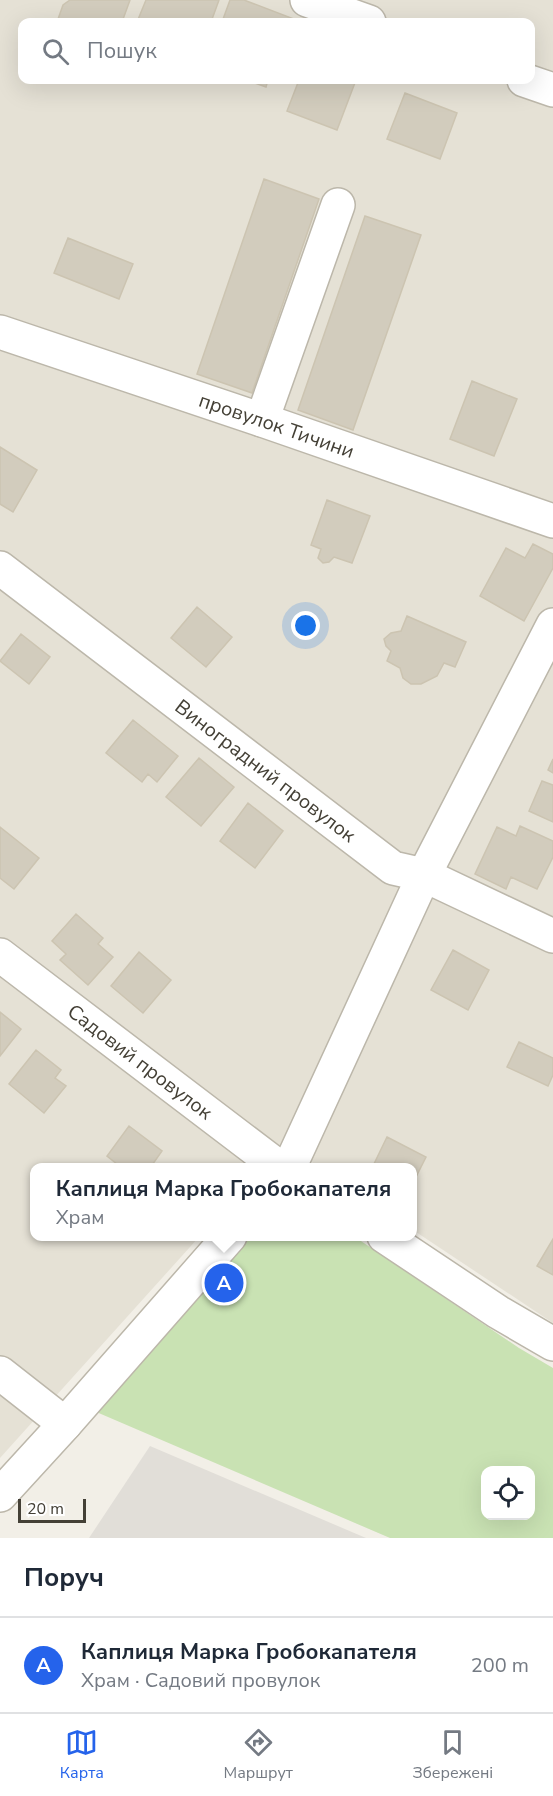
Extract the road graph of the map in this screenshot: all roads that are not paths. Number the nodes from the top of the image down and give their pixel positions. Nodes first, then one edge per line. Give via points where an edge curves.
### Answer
1 (307, 0) edge
2 (358, 18) edge
3 (535, 84) edge
4 (553, 90) edge
5 (338, 205) dead end
6 (0, 332) edge
7 (262, 420) junction
8 (553, 521) edge
9 (0, 568) edge
10 (553, 625) edge
11 (424, 875) junction
12 (553, 936) edge
13 (0, 955) edge
14 (275, 1163) edge
15 (291, 1163) edge
16 (226, 1241) edge
17 (392, 1241) edge
18 (553, 1344) edge
19 (0, 1373) edge
20 (65, 1424) junction
21 (0, 1495) edge

1 - 2 street
3 - 4 street
5 - 7 street
6 - 7 street, провулок Тичини
7 - 8 street, провулок Тичини
9 - 11 street, Виноградний провулок via 393,868
10 - 11 street
11 - 12 street, Виноградний провулок
11 - 15 street
13 - 14 street, Садовий провулок
16 - 20 street
17 - 18 street
19 - 20 street
20 - 21 street

